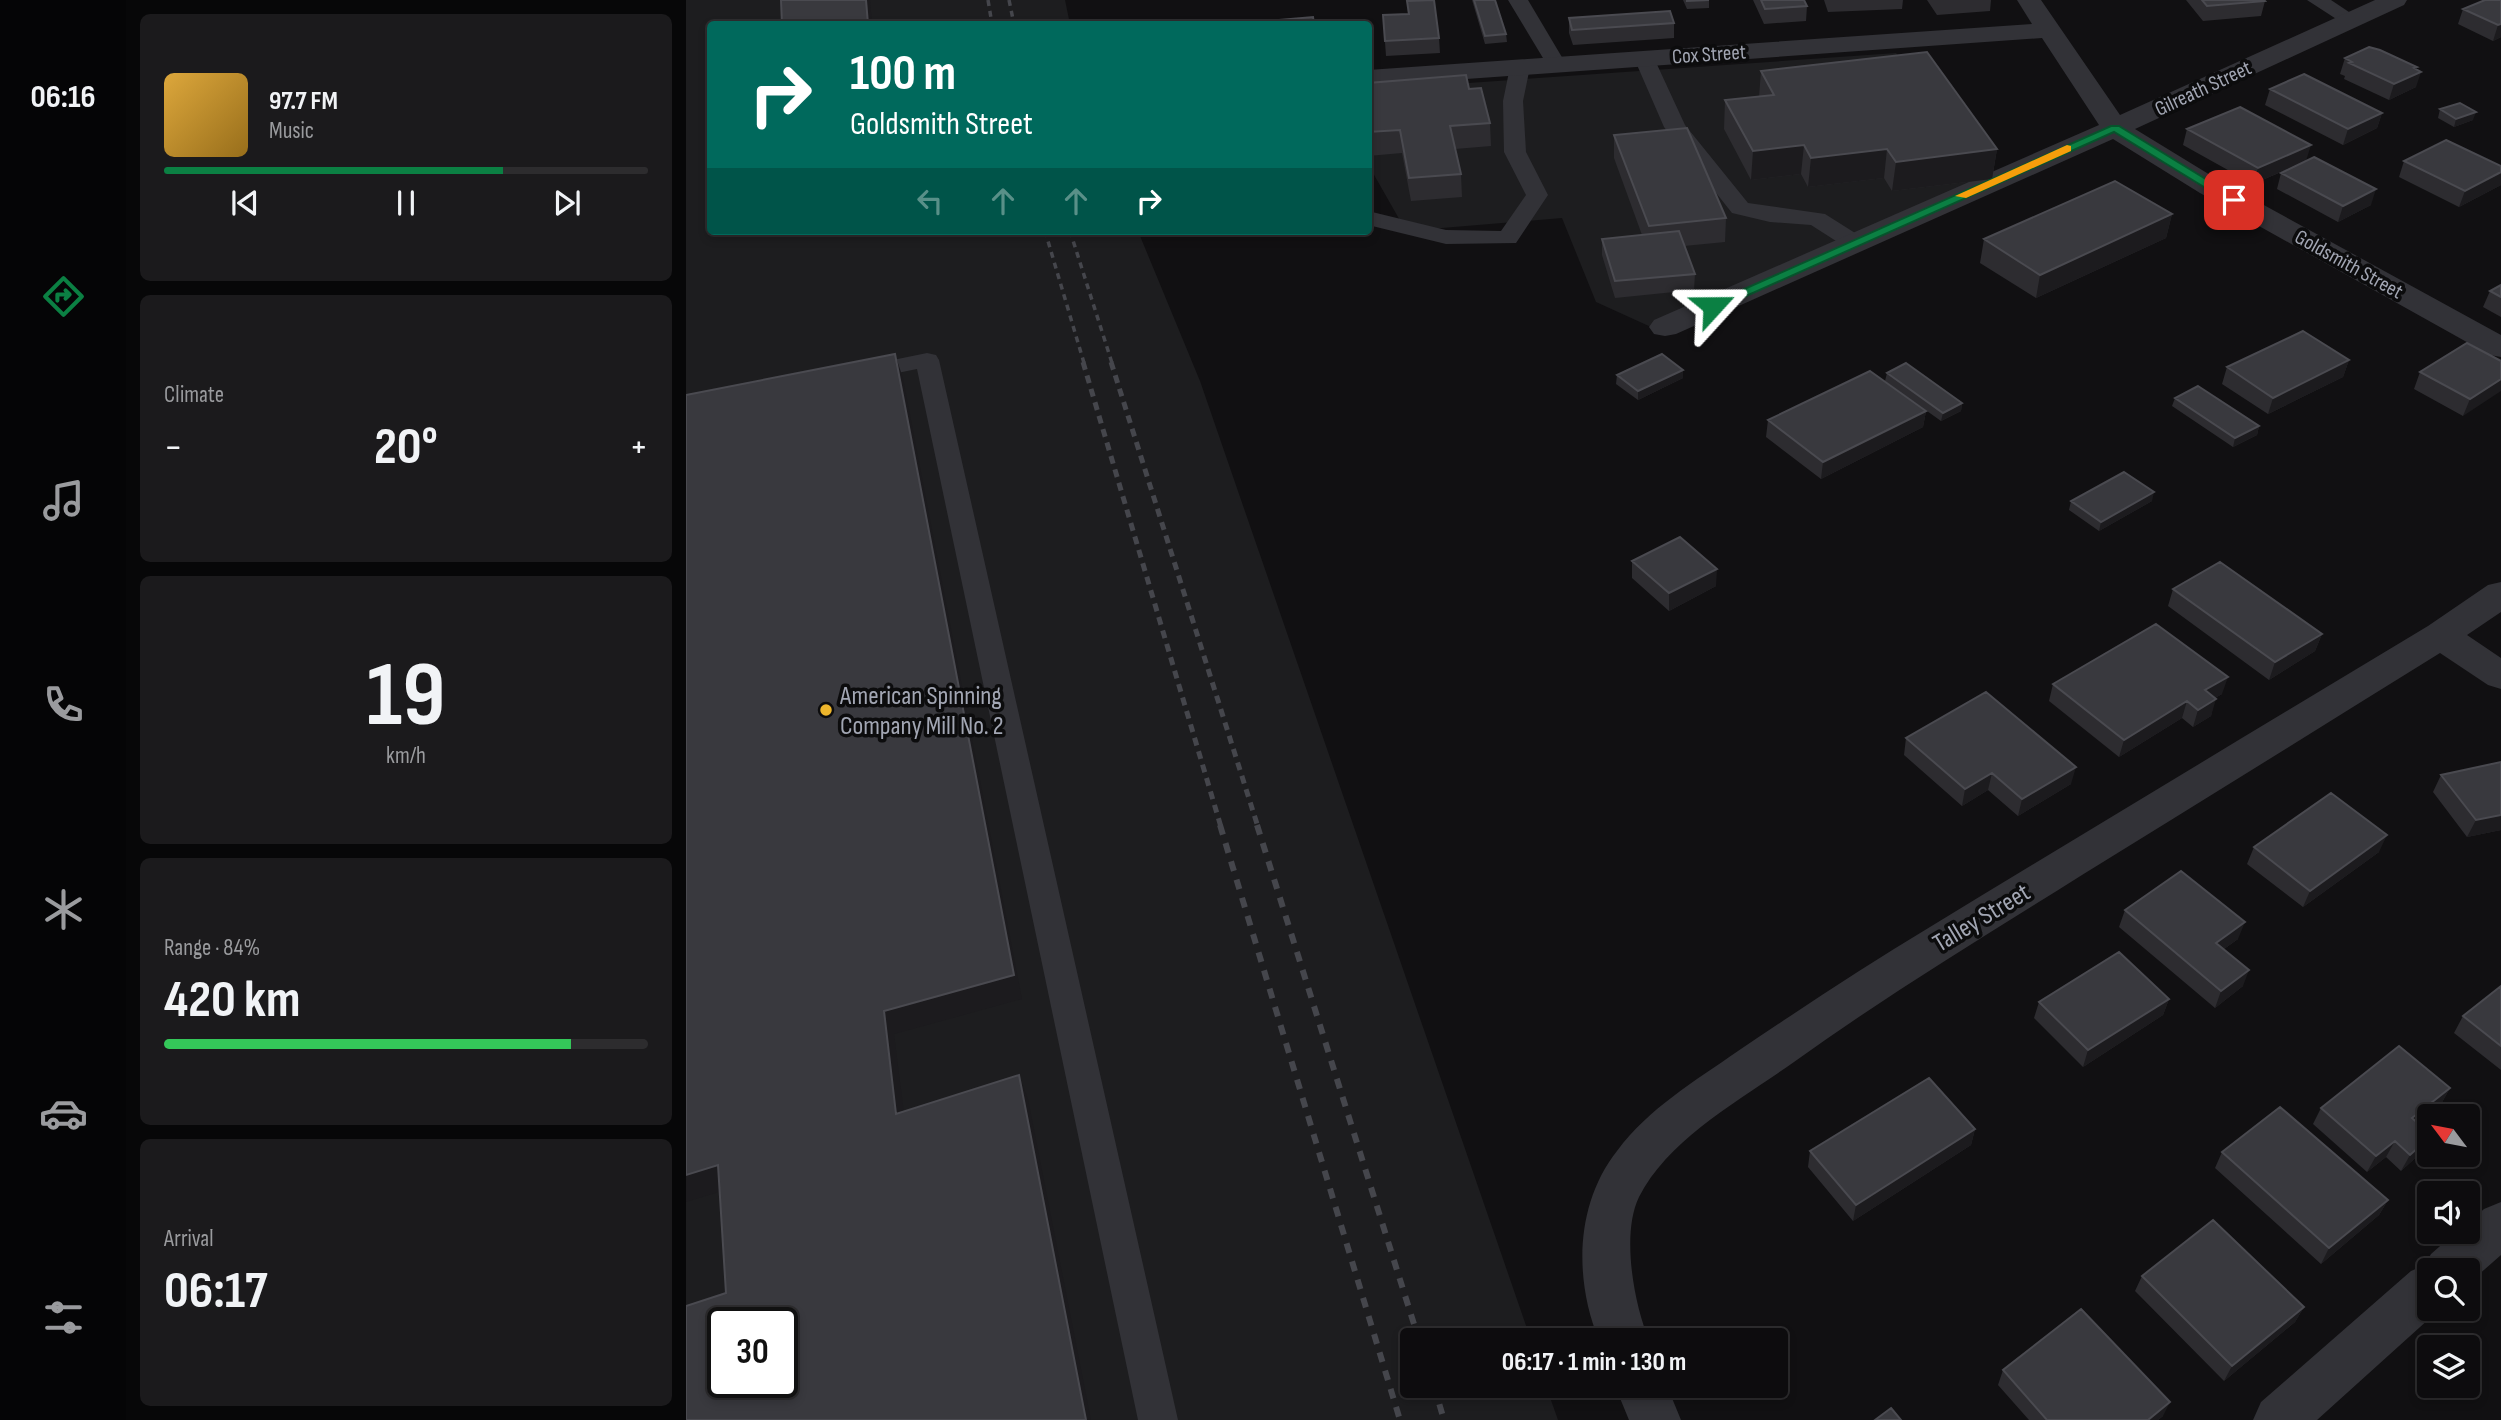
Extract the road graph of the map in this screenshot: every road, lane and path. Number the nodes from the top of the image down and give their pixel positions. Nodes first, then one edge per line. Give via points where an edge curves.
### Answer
1 (1518, 0) edge
2 (2029, 0) edge
3 (2318, 0) edge
4 (2395, 0) edge
5 (2351, 20) junction
6 (2050, 30) junction
7 (1644, 58) junction
8 (1556, 64) junction
9 (1520, 67) junction
10 (1372, 78) edge
11 (2115, 128) junction
12 (1372, 219) edge
13 (1855, 243) junction
14 (1665, 327) dead end
15 (2501, 348) edge
16 (834, 379) edge
17 (2501, 594) edge
18 (2441, 635) junction
19 (2501, 676) edge
20 (2501, 1224) edge
21 (2462, 1258) edge
22 (2417, 1298) edge
23 (1619, 1328) edge
24 (1646, 1398) edge
25 (1158, 1420) edge
26 (1655, 1420) edge
27 (2280, 1420) edge

1 - 8 lane
2 - 6 street, Goldsmith Street
3 - 5 lane
4 - 5 street, Gilreath Street
5 - 11 street, Gilreath Street
6 - 7 street, Cox Street
6 - 11 street, Goldsmith Street
7 - 8 street, Cox Street
7 - 13 lane via 1675,127 1740,208 1816,219
8 - 9 street, Cox Street
9 - 10 street, Cox Street
9 - 12 lane via 1513,101 1515,152 1537,195 1508,238 1446,237
11 - 13 street, Gilreath Street
11 - 15 street, Goldsmith Street via 2210,187
13 - 14 street, Gilreath Street
16 - 25 lane via 928,360
17 - 18 street, Talley Street
18 - 19 street
18 - 23 street, Talley Street via 1857,993 1670,1124 1622,1183 1608,1223 1606,1251
20 - 21 street
22 - 27 street
24 - 26 street

